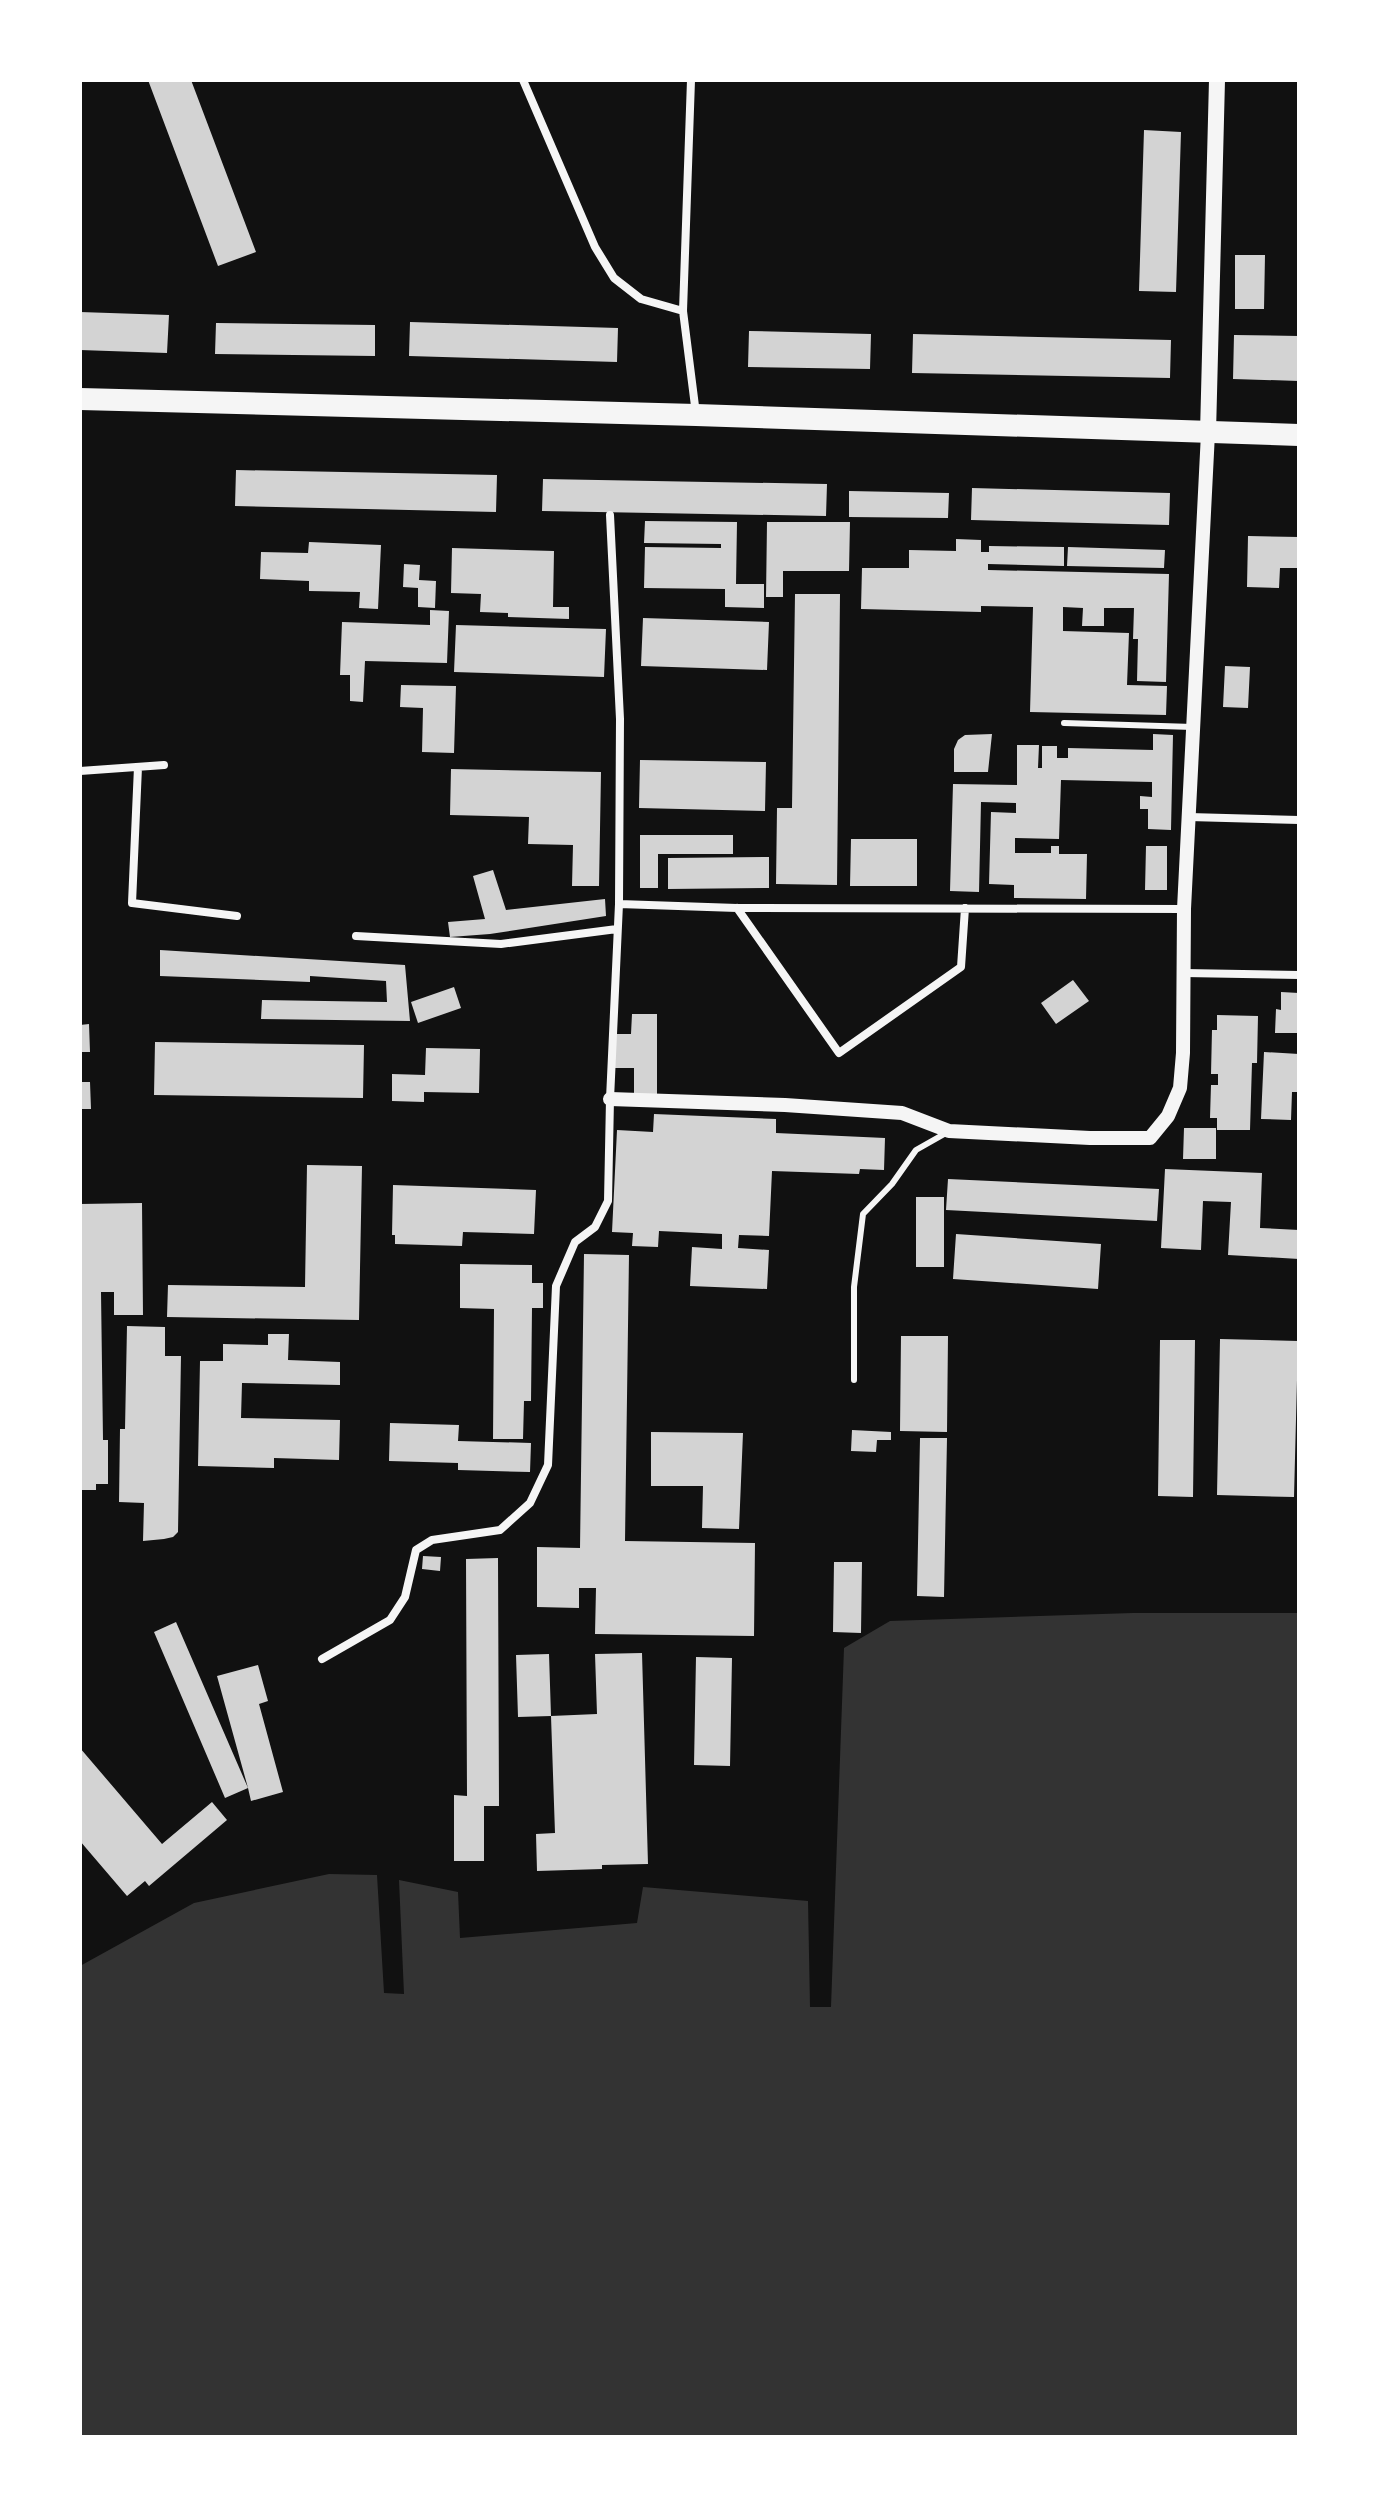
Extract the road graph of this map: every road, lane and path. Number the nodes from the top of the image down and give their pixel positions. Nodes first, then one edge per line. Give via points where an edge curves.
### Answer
1 (523, 80) edge
2 (691, 80) edge
3 (1217, 80) edge
4 (683, 311) junction
5 (80, 399) edge
6 (696, 415) junction
7 (1208, 433) junction
8 (1299, 435) edge
9 (610, 515) dead end
10 (1064, 723) dead end
11 (1193, 727) junction
12 (164, 765) dead end
13 (138, 767) junction
14 (80, 771) edge
15 (1189, 817) junction
16 (1299, 820) edge
17 (619, 904) junction
18 (737, 908) junction
19 (965, 908) junction
20 (1184, 909) junction
21 (237, 916) dead end
22 (617, 929) junction
23 (356, 936) dead end
24 (1184, 973) junction
25 (1299, 975) edge
26 (610, 1099) junction
27 (949, 1131) junction
28 (854, 1380) dead end
29 (322, 1659) dead end

1 - 4 street via 595,247 614,278 641,299
2 - 4 street
3 - 7 main road
4 - 6 street
5 - 6 highway
6 - 7 highway
7 - 8 highway
7 - 11 street
9 - 17 street via 620,719
10 - 11 lane
11 - 15 street
12 - 13 street
13 - 14 street
13 - 21 street via 132,903
15 - 16 street
15 - 20 street
17 - 18 street
17 - 22 street
18 - 19 street
18 - 19 street via 839,1053 961,967
19 - 20 street
20 - 24 street
22 - 23 street via 501,944
22 - 26 street
24 - 25 street
24 - 27 street via 1180,1088 1168,1116 1150,1138
26 - 27 street via 902,1113
26 - 29 street via 608,1201 595,1227 575,1242 556,1286 548,1465 530,1503 500,1530 432,1540 416,1550 405,1597 390,1620
27 - 28 lane via 916,1150 863,1214 854,1287

